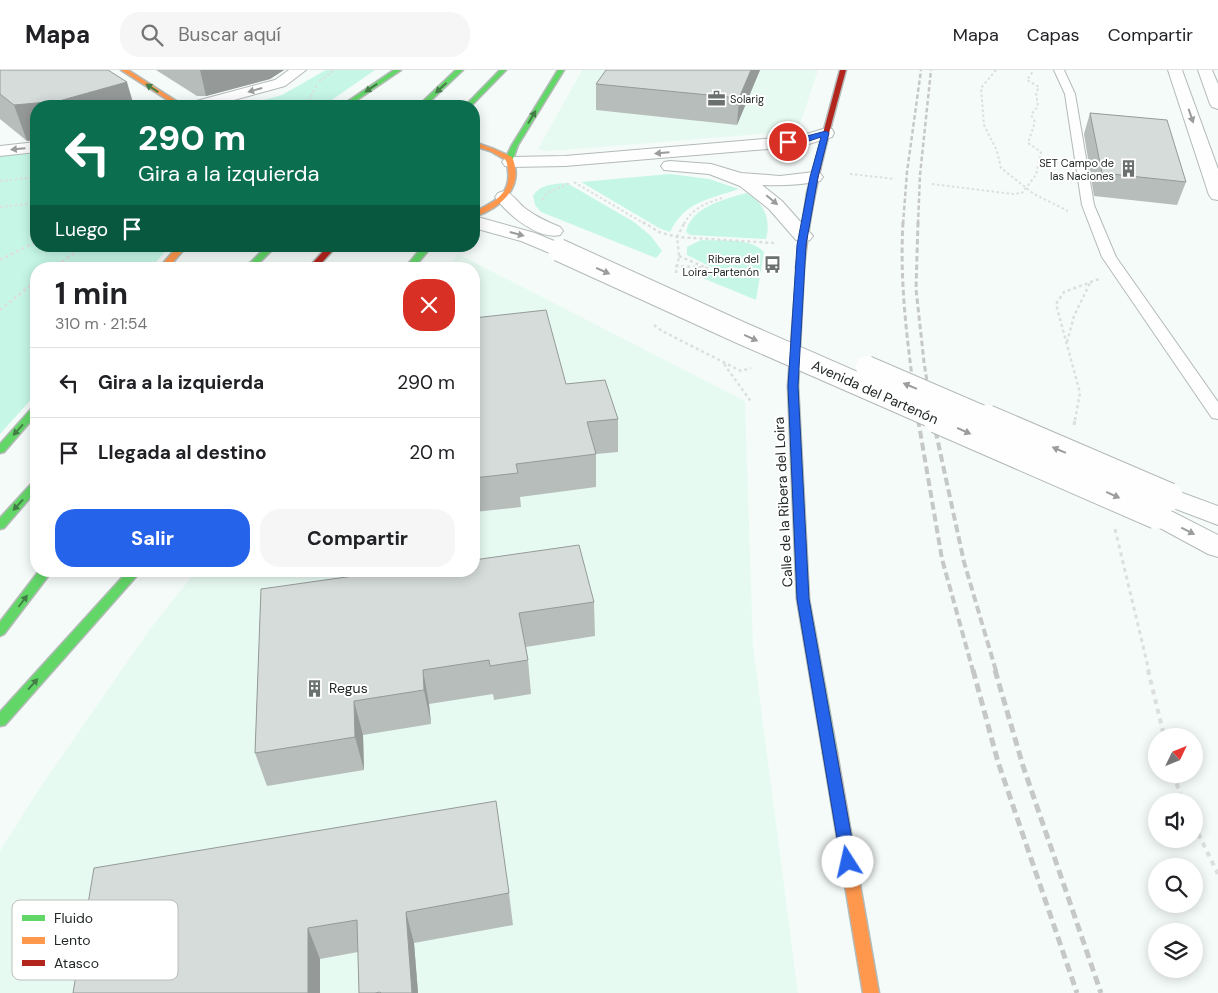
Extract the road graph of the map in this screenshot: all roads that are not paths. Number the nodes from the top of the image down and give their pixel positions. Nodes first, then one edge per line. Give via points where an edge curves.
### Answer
1 (124, 70) edge
2 (299, 70) edge
3 (398, 70) edge
4 (460, 70) edge
5 (503, 70) edge
6 (561, 70) edge
7 (843, 70) edge
8 (1059, 70) edge
9 (1175, 70) edge
10 (1205, 70) edge
11 (172, 100) edge
12 (217, 100) edge
13 (353, 100) edge
14 (428, 100) edge
15 (474, 100) edge
16 (1218, 104) edge
17 (826, 133) junction
18 (480, 146) edge
19 (743, 146) junction
20 (30, 148) edge
21 (0, 150) edge
22 (512, 167) junction
23 (816, 173) junction
24 (739, 178) junction
25 (1218, 195) edge
26 (504, 197) junction
27 (480, 212) edge
28 (480, 224) edge
29 (803, 236) junction
30 (566, 245) junction
31 (178, 252) edge
32 (266, 252) edge
33 (327, 252) edge
34 (423, 252) edge
35 (168, 262) edge
36 (255, 262) edge
37 (318, 262) edge
38 (414, 262) edge
39 (1218, 414) edge
40 (30, 416) edge
41 (0, 450) edge
42 (30, 492) edge
43 (1163, 506) junction
44 (1218, 516) edge
45 (0, 525) edge
46 (1218, 547) edge
47 (41, 577) edge
48 (130, 577) edge
49 (0, 631) edge
50 (0, 721) edge
51 (871, 993) edge

11 -> 1 main road
2 -> 12 street via 280,83
3 -> 13 main road
4 -> 14 main road
5 - 15 main road
22 -> 6 main road via 515,145
7 - 17 main road, Calle de la Ribera del Loira
8 - 39 lane via 1070,94 1088,205 1109,257
9 -> 25 street
10 - 16 street
17 - 19 street via 802,141
17 - 23 main road, Calle de la Ribera del Loira
18 - 22 main road via 492,150
19 -> 22 street
19 - 23 street via 763,145 796,152 808,158
20 -> 21 street
22 - 24 street via 684,165
22 - 26 main road via 514,187
23 - 24 street via 780,181
23 - 29 main road, Calle de la Ribera del Loira
24 -> 29 street via 782,208
26 - 27 main road
26 - 30 street, Avenida del Partenón via 523,216
28 -> 30 street, Avenida del Partenón
29 - 51 main road, Calle de la Ribera del Loira via 798,270 793,386 803,599
30 - 43 street, Avenida del Partenón, bridge via 739,332
31 - 35 main road
32 - 36 main road
33 - 37 main road
34 - 38 main road
40 -> 41 main road
42 -> 45 main road
43 - 44 street, Avenida del Partenón
43 -> 46 street, Avenida del Partenón
49 -> 47 main road
50 -> 48 main road

